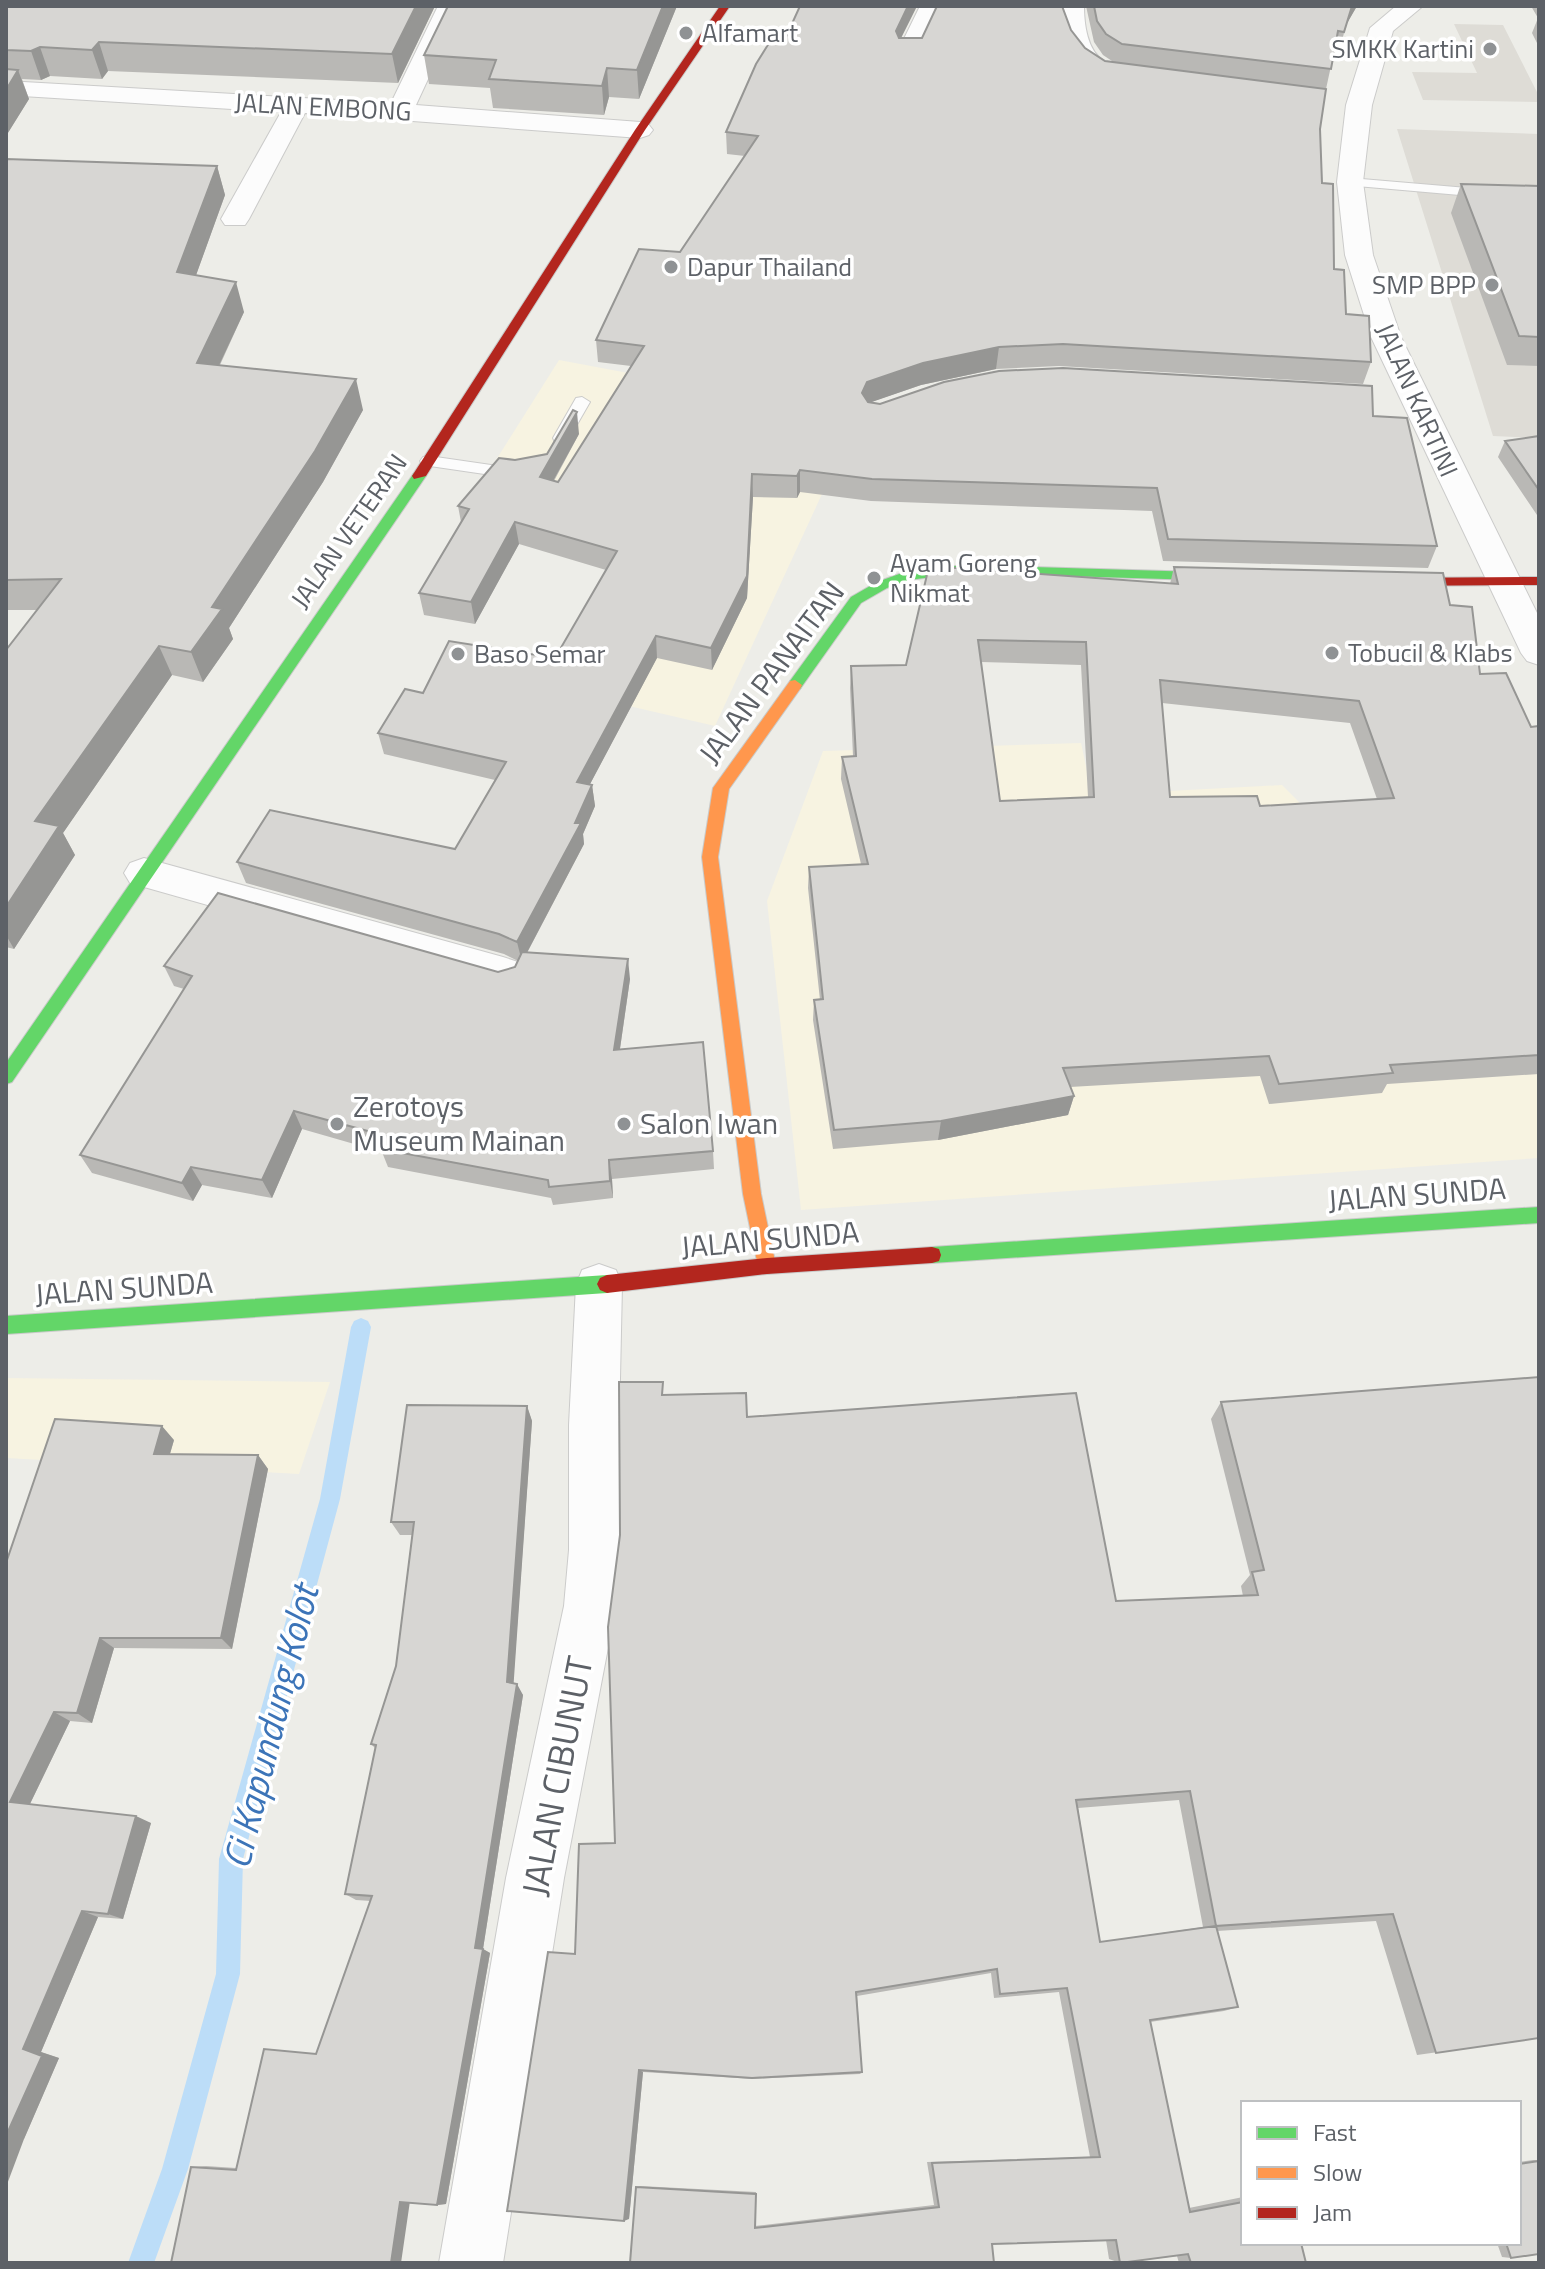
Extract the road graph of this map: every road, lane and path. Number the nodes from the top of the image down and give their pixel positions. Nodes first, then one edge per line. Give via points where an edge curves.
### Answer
1 (450, 6) edge
2 (725, 6) edge
3 (932, 6) edge
4 (1072, 6) edge
5 (1411, 6) edge
6 (909, 53) edge
7 (1135, 79) edge
8 (6, 88) edge
9 (1329, 102) edge
10 (297, 105) junction
11 (1359, 105) junction
12 (400, 111) junction
13 (640, 130) junction
14 (1350, 182) junction
15 (1539, 198) edge
16 (235, 219) dead end
17 (1384, 397) dead end
18 (1414, 399) junction
19 (582, 402) dead end
20 (551, 456) edge
21 (429, 461) junction
22 (531, 473) edge
23 (1247, 578) edge
24 (1539, 581) edge
25 (1373, 582) edge
26 (1502, 583) junction
27 (1539, 653) edge
28 (144, 873) junction
29 (503, 973) edge
30 (6, 1077) edge
31 (1539, 1215) edge
32 (767, 1266) junction
33 (599, 1285) junction
34 (6, 1325) edge
35 (471, 2263) edge

1 - 12 street
2 - 13 street, JALAN VETERAN
3 - 6 street
4 - 7 street via 1072,28 1089,63
5 - 11 street, JALAN KARTINI via 1382,28
8 - 10 street, JALAN EMBONG
9 - 11 street
10 - 12 street, JALAN EMBONG
10 - 16 street
11 - 14 street, JALAN KARTINI
12 - 13 street, JALAN EMBONG
13 - 21 street, JALAN VETERAN
14 - 15 lane
14 - 18 street, JALAN KARTINI via 1359,255 1386,337
17 - 18 street
18 - 26 street, JALAN KARTINI
19 - 20 lane
21 - 22 lane
21 - 28 street, JALAN VETERAN
23 - 32 street, JALAN PANAITAN via 963,569 882,582 856,600 721,788 710,857 752,1194
24 - 26 street
25 - 26 street
26 - 27 street, JALAN KARTINI
28 - 29 street
28 - 30 street, JALAN VETERAN
31 - 32 street, JALAN SUNDA
32 - 33 street, JALAN SUNDA
33 - 34 street, JALAN SUNDA
33 - 35 street, JALAN CIBUNUT via 590,1606 535,1878

